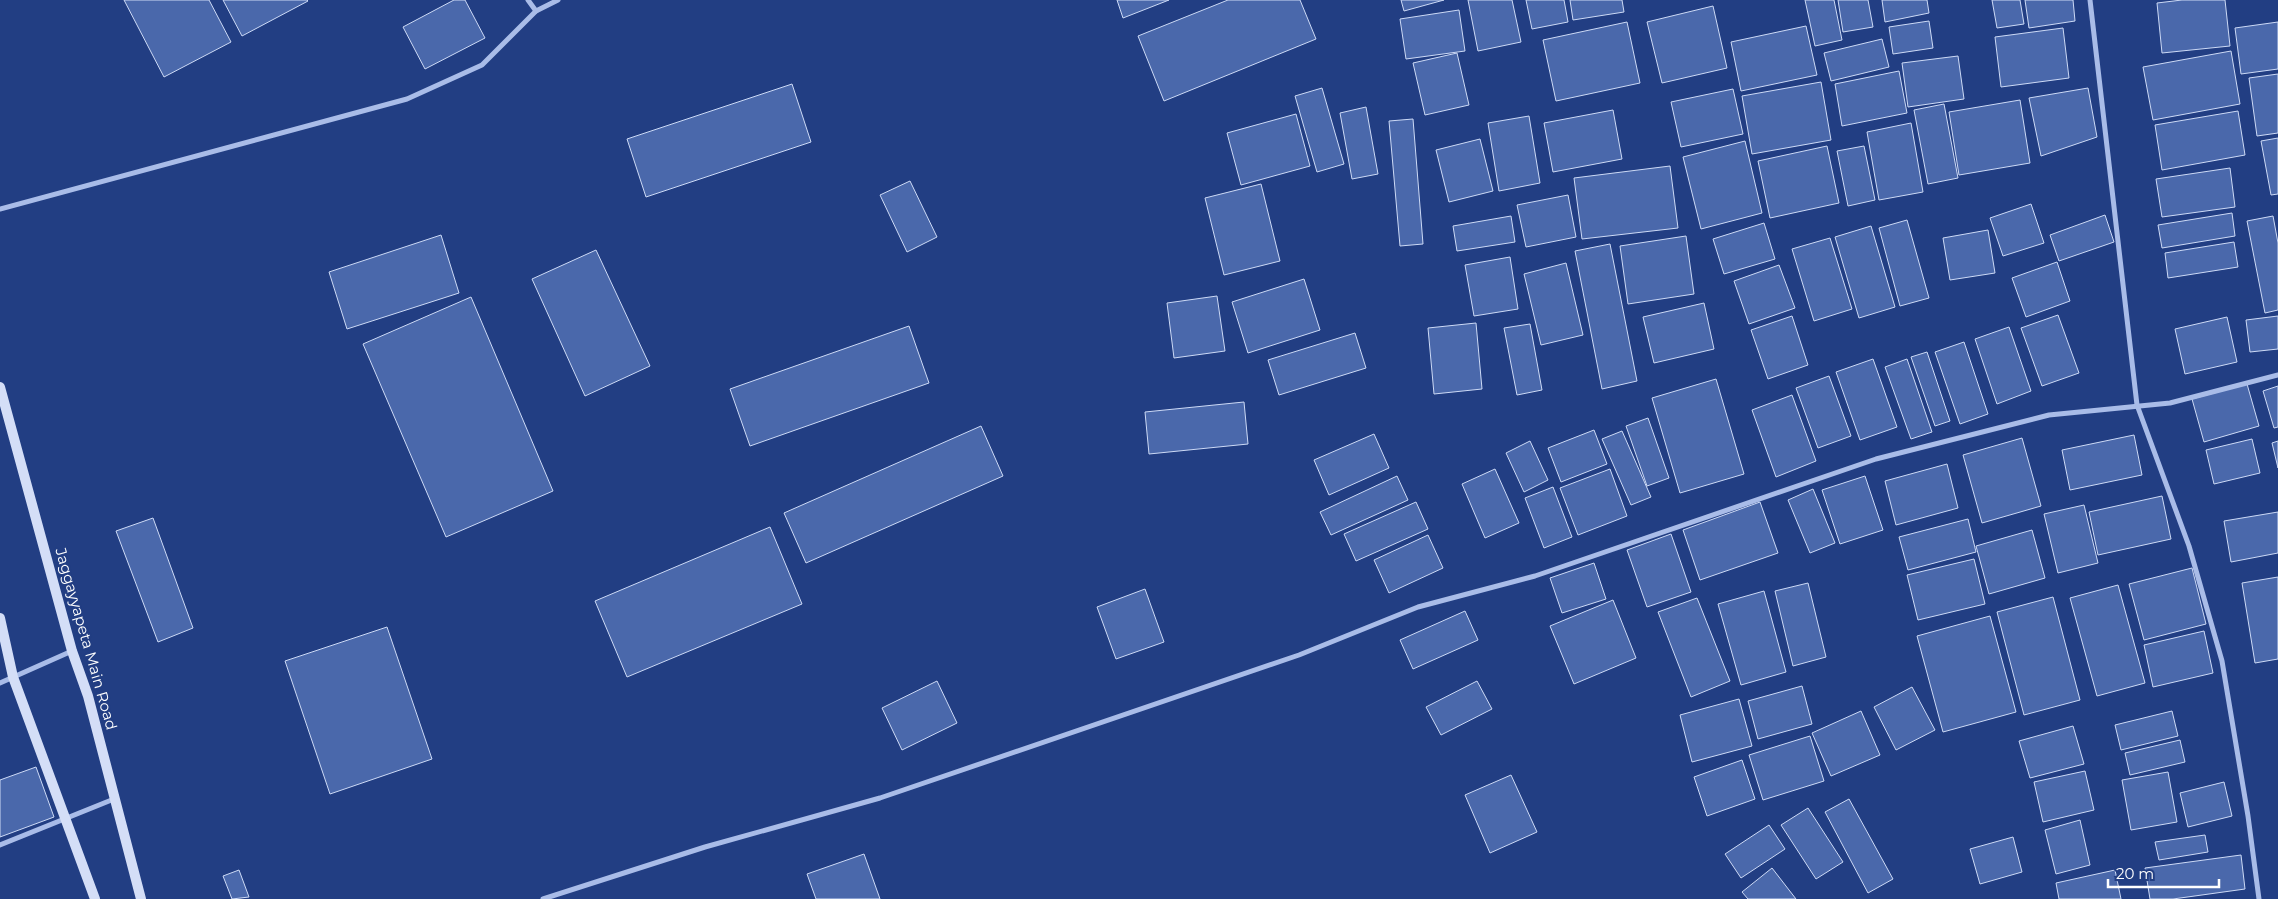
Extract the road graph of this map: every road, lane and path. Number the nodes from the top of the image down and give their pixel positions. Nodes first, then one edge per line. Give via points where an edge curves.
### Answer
1 (528, 0) edge
2 (558, 0) edge
3 (2090, 0) edge
4 (536, 10) junction
5 (0, 209) edge
6 (2278, 375) edge
7 (0, 387) edge
8 (2137, 405) junction
9 (0, 618) edge
10 (72, 651) junction
11 (13, 677) junction
12 (0, 682) edge
13 (114, 798) junction
14 (66, 818) junction
15 (0, 845) edge
16 (95, 899) edge
17 (141, 899) edge
18 (543, 899) edge
19 (2259, 899) edge

1 - 4 street
2 - 4 street
3 - 8 street
4 - 5 street via 482,65 407,99
6 - 8 street via 2170,403
7 - 10 main road, Jaggayyapeta Main Road
8 - 18 street via 2049,415 1876,459 1535,576 1418,607 1299,656 880,798 705,846
8 - 19 street via 2189,546 2222,661
9 - 11 main road
10 - 11 street
10 - 13 main road, Jaggayyapeta Main Road via 88,696
11 - 12 street
11 - 14 main road
13 - 14 street
13 - 17 main road, Jaggayyapeta Main Road
14 - 15 street
14 - 16 main road

